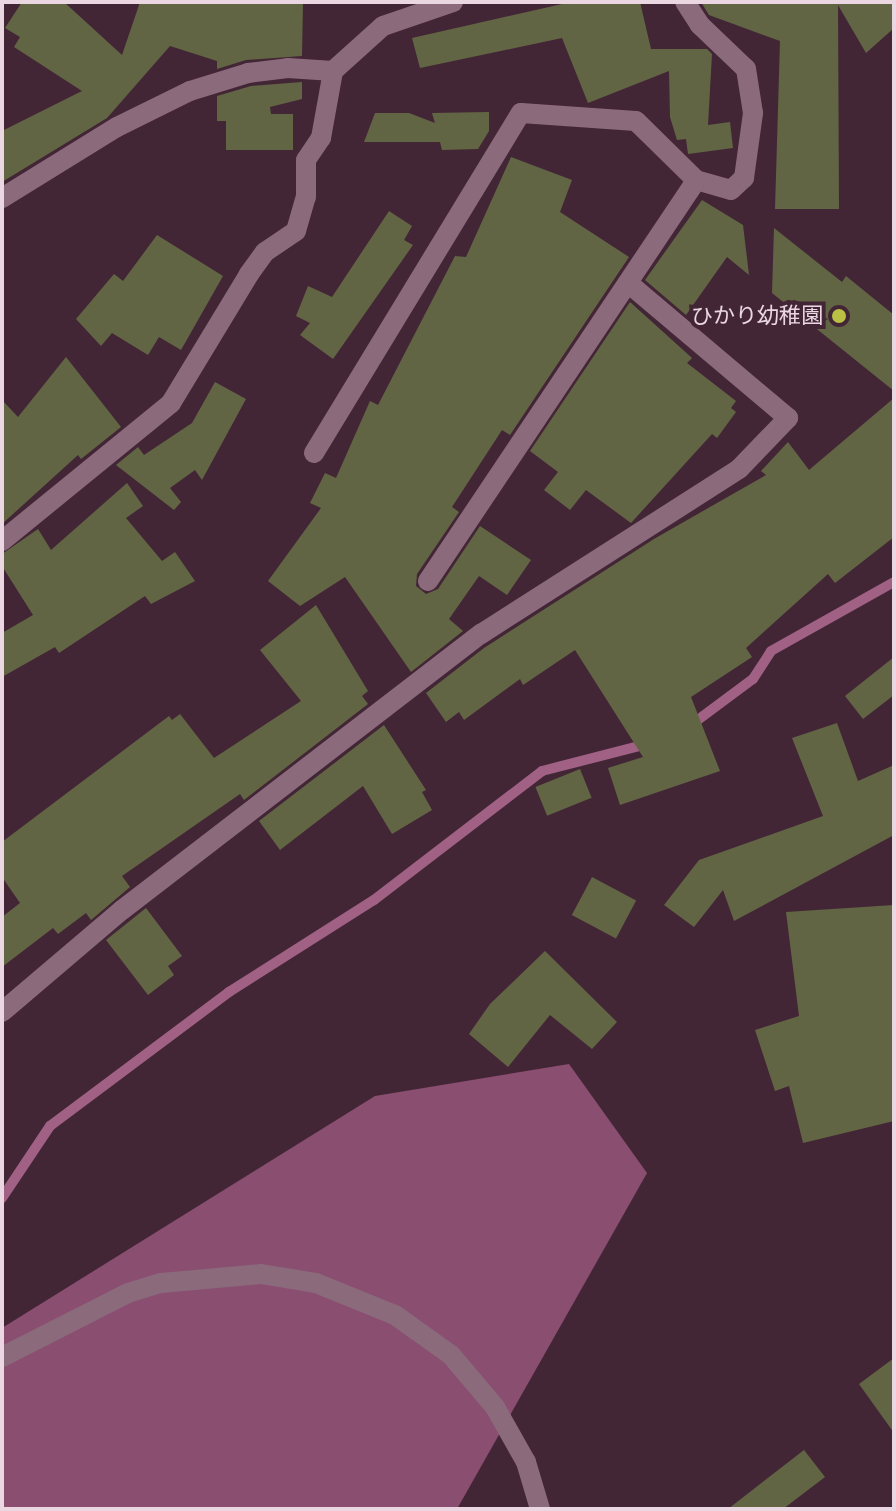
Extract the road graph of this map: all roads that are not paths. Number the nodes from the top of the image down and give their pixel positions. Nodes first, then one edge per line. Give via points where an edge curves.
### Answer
1 (453, 2) edge
2 (685, 2) edge
3 (333, 71) junction
4 (696, 180) junction
5 (2, 198) edge
6 (628, 283) junction
7 (314, 453) dead end
8 (2, 541) edge
9 (428, 581) dead end
10 (2, 1012) edge
11 (2, 1357) edge
12 (540, 1509) edge

1 - 3 street via 383,26
2 - 4 street via 700,25 746,69 753,113 744,178 731,190
3 - 5 street via 288,68 248,73 190,91 117,127
3 - 8 street via 321,138 306,160 306,197 296,231 265,252 249,274 171,403
4 - 6 street
4 - 7 street via 636,121 521,113
6 - 9 street
6 - 10 street via 788,418 739,469 481,634 122,910
11 - 12 street via 128,1293 161,1283 261,1274 316,1283 395,1315 451,1355 501,1417 526,1462

